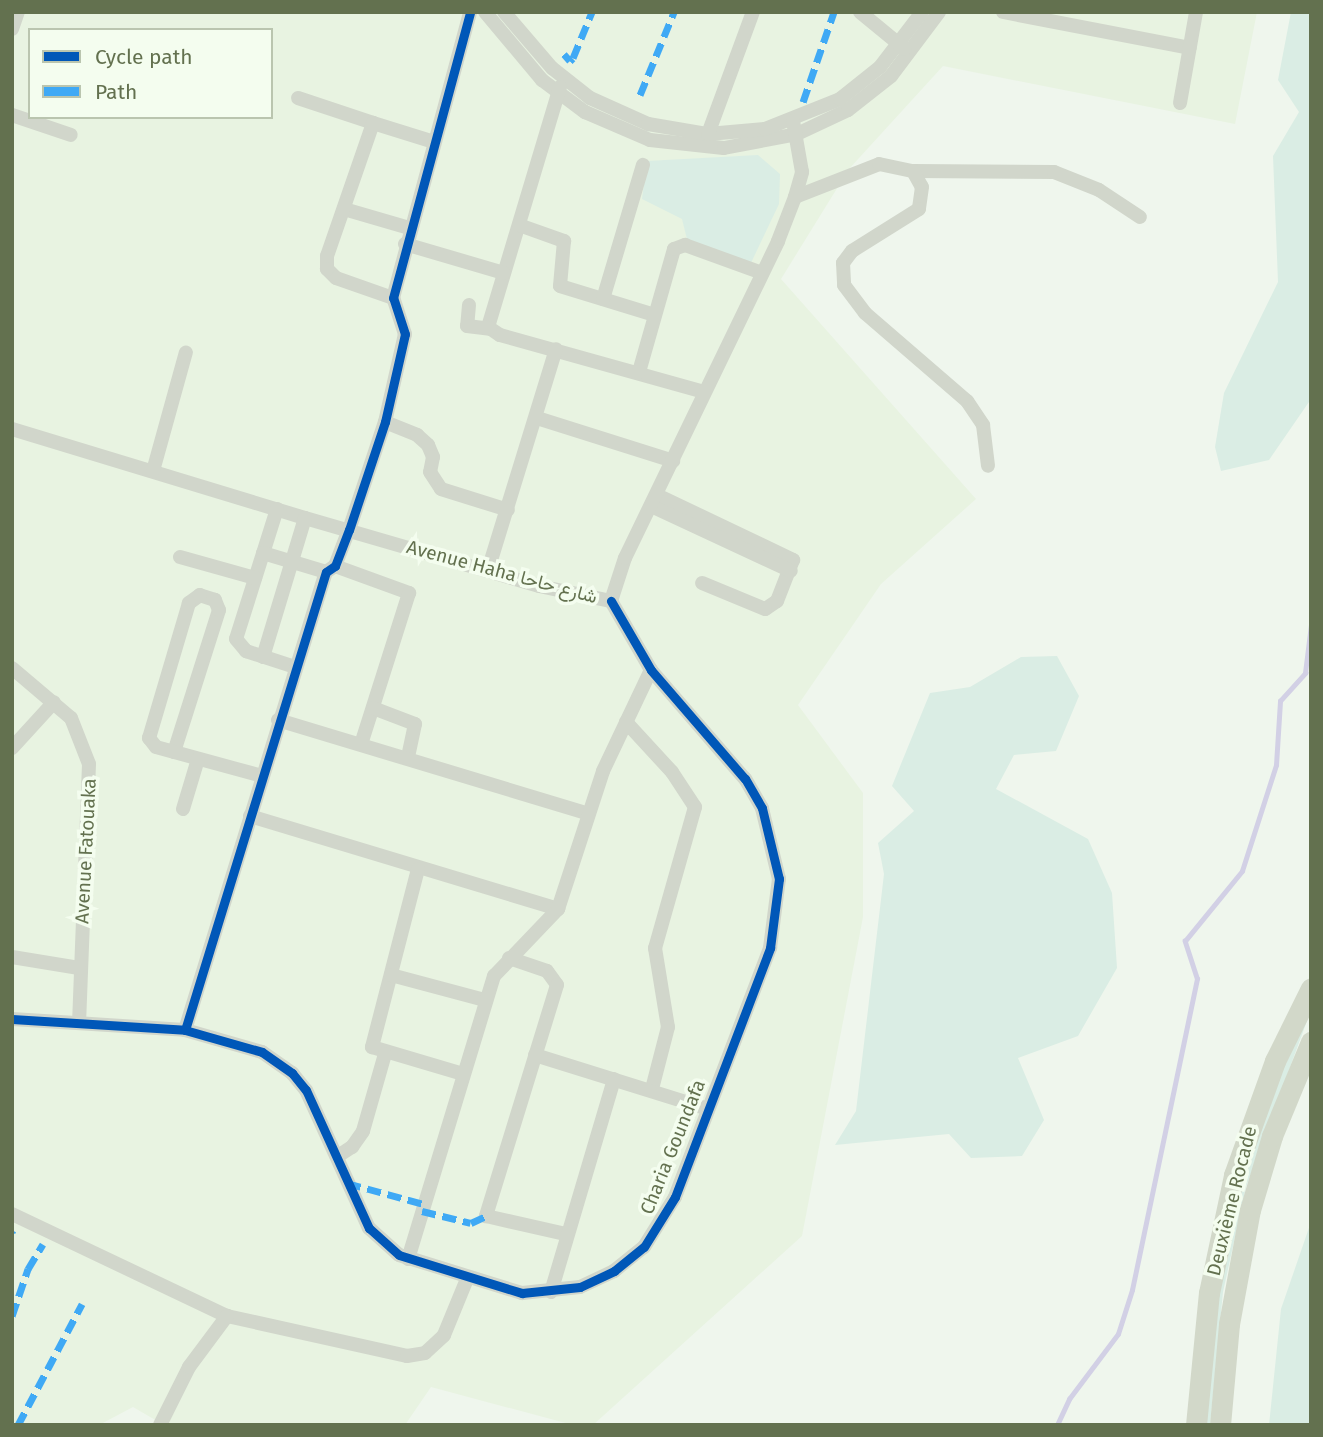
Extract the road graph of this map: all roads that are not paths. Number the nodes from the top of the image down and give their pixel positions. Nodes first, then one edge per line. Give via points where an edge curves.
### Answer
1 (18, 12) edge
2 (470, 12) edge
3 (485, 12) edge
4 (504, 12) edge
5 (753, 12) edge
6 (860, 12) edge
7 (922, 12) edge
8 (939, 12) edge
9 (1003, 12) edge
10 (1196, 12) edge
11 (1063, 18) edge
12 (12, 29) edge
13 (1190, 47) junction
14 (905, 49) junction
15 (563, 78) junction
16 (558, 93) junction
17 (298, 98) dead end
18 (1180, 103) dead end
19 (12, 116) edge
20 (373, 123) junction
21 (795, 127) junction
22 (708, 134) junction
23 (71, 135) dead end
24 (434, 142) junction
25 (643, 165) dead end
26 (912, 171) junction
27 (795, 197) junction
28 (344, 209) junction
29 (1140, 217) dead end
30 (519, 225) junction
31 (409, 228) junction
32 (405, 244) junction
33 (504, 273) junction
34 (762, 273) junction
35 (393, 298) junction
36 (603, 299) junction
37 (469, 305) dead end
38 (656, 315) junction
39 (490, 329) junction
40 (556, 349) junction
41 (186, 352) dead end
42 (639, 372) junction
43 (704, 392) junction
44 (537, 418) junction
45 (386, 422) junction
46 (12, 429) edge
47 (673, 461) junction
48 (988, 466) dead end
49 (153, 471) junction
50 (654, 500) junction
51 (277, 509) junction
52 (508, 510) junction
53 (305, 518) junction
54 (349, 530) junction
55 (263, 553) junction
56 (180, 556) dead end
57 (292, 562) junction
58 (331, 569) junction
59 (488, 570) junction
60 (255, 578) junction
61 (702, 583) dead end
62 (611, 601) junction
63 (264, 657) junction
64 (295, 667) junction
65 (12, 668) edge
66 (651, 670) junction
67 (54, 702) junction
68 (373, 708) junction
69 (278, 720) junction
70 (626, 722) junction
71 (361, 744) junction
72 (12, 748) edge
73 (174, 752) junction
74 (408, 758) junction
75 (198, 759) junction
76 (262, 776) junction
77 (183, 809) dead end
78 (587, 813) junction
79 (250, 816) junction
80 (418, 869) junction
81 (558, 909) junction
82 (12, 957) edge
83 (509, 958) junction
84 (79, 968) junction
85 (391, 975) junction
86 (1311, 988) edge
87 (484, 1000) junction
88 (12, 1019) edge
89 (79, 1023) junction
90 (185, 1030) junction
91 (1311, 1042) edge
92 (385, 1054) junction
93 (535, 1055) junction
94 (463, 1074) junction
95 (614, 1079) junction
96 (652, 1089) junction
97 (708, 1109) junction
98 (338, 1156) junction
99 (12, 1214) edge
100 (565, 1234) junction
101 (408, 1259) junction
102 (467, 1279) junction
103 (551, 1292) junction
104 (227, 1317) junction
105 (160, 1425) edge
106 (1196, 1425) edge
107 (1220, 1425) edge

1 - 12 street
2 - 24 street
3 - 16 street
4 - 15 street
5 - 22 street
6 - 14 street
7 - 14 street
8 - 14 street
9 - 11 street
10 - 13 street
11 - 13 street
13 - 18 street
14 - 21 street
15 - 16 street
15 - 22 street via 620,114 648,124
16 - 21 street via 614,127 686,147 736,147
16 - 30 street
17 - 20 street
19 - 23 street
20 - 24 street
20 - 28 street
21 - 22 street
21 - 27 street, Avenue Haha شارع حاحا via 802,172
24 - 31 street
25 - 36 street
26 - 27 street via 879,164
26 - 29 street via 1054,173 1099,190
26 - 48 street via 922,187 919,209 852,251 843,263 844,285 865,313 967,401 983,425
27 - 34 street, Avenue Haha شارع حاحا
28 - 31 street
28 - 35 street via 327,256 327,269 336,278
30 - 33 street
30 - 36 street via 564,241 558,284
31 - 32 street
32 - 33 street
32 - 35 street
33 - 39 street via 488,320
34 - 38 street via 680,245 674,249
34 - 43 street, Avenue Haha شارع حاحا
35 - 45 street via 405,334
36 - 38 street
37 - 39 street via 467,326
38 - 42 street
39 - 40 street
40 - 42 street
40 - 44 street
41 - 49 street
42 - 43 street
43 - 47 street, Avenue Haha شارع حاحا
44 - 47 street
44 - 52 street
45 - 52 street via 428,445 433,457 430,472 441,489
45 - 54 street
46 - 49 street, Avenue Haha شارع حاحا
47 - 50 street, Avenue Haha شارع حاحا
49 - 51 street, Avenue Haha شارع حاحا
50 - 61 street via 791,564 777,601 765,609
50 - 62 street, Avenue Haha شارع حاحا
51 - 53 street, Avenue Haha شارع حاحا
51 - 55 street
52 - 59 street
53 - 54 street, Avenue Haha شارع حاحا
53 - 57 street
54 - 58 street
54 - 59 street, Avenue Haha شارع حاحا
55 - 57 street
55 - 60 street
56 - 60 street
57 - 58 street
57 - 63 street
58 - 64 street
58 - 68 street via 409,593
59 - 62 street, Avenue Haha شارع حاحا
60 - 63 street via 236,639 242,649
62 - 66 street, Charia Goundafa
63 - 64 street
64 - 69 street
65 - 67 street, Avenue Fatouaka
66 - 70 street
66 - 97 street, Charia Goundafa via 745,779 762,808 775,850 777,916 770,948
67 - 72 street
67 - 84 street, Avenue Fatouaka via 71,718 89,764
68 - 71 street
68 - 74 street via 415,724
69 - 71 street
69 - 76 street
70 - 78 street
70 - 96 street via 672,772 695,807 655,948 668,1027
71 - 74 street
73 - 73 street via 219,610 215,600 200,595 189,603 149,732 154,746
73 - 75 street
74 - 78 street
75 - 76 street
75 - 77 street
76 - 79 street
78 - 81 street
79 - 80 street
79 - 90 street
80 - 81 street
80 - 85 street
81 - 83 street via 546,927
82 - 84 street
83 - 87 street via 498,969
83 - 93 street via 547,971 556,979
84 - 89 street, Avenue Fatouaka
85 - 87 street
85 - 92 street via 372,1045
86 - 106 highway, Deuxième Rocade via 1260,1099 1224,1214 1207,1307
87 - 94 street
88 - 89 street, Charia Goundafa
89 - 90 street, Charia Goundafa
90 - 98 street, Charia Goundafa via 242,1043 279,1062 317,1107
91 - 107 highway, Deuxième Rocade via 1272,1136 1250,1210 1230,1311
92 - 94 street
92 - 98 street via 363,1131 352,1147
93 - 95 street
93 - 100 street via 486,1216
94 - 101 street
95 - 96 street
95 - 100 street
96 - 97 street
97 - 103 street, Charia Goundafa via 675,1197 644,1247 598,1280
98 - 101 street, Charia Goundafa via 369,1228 391,1251
99 - 104 street
100 - 103 street
101 - 102 street, Charia Goundafa
102 - 103 street, Charia Goundafa via 522,1293
102 - 104 street via 444,1335 415,1356 306,1337
104 - 105 street via 189,1367

